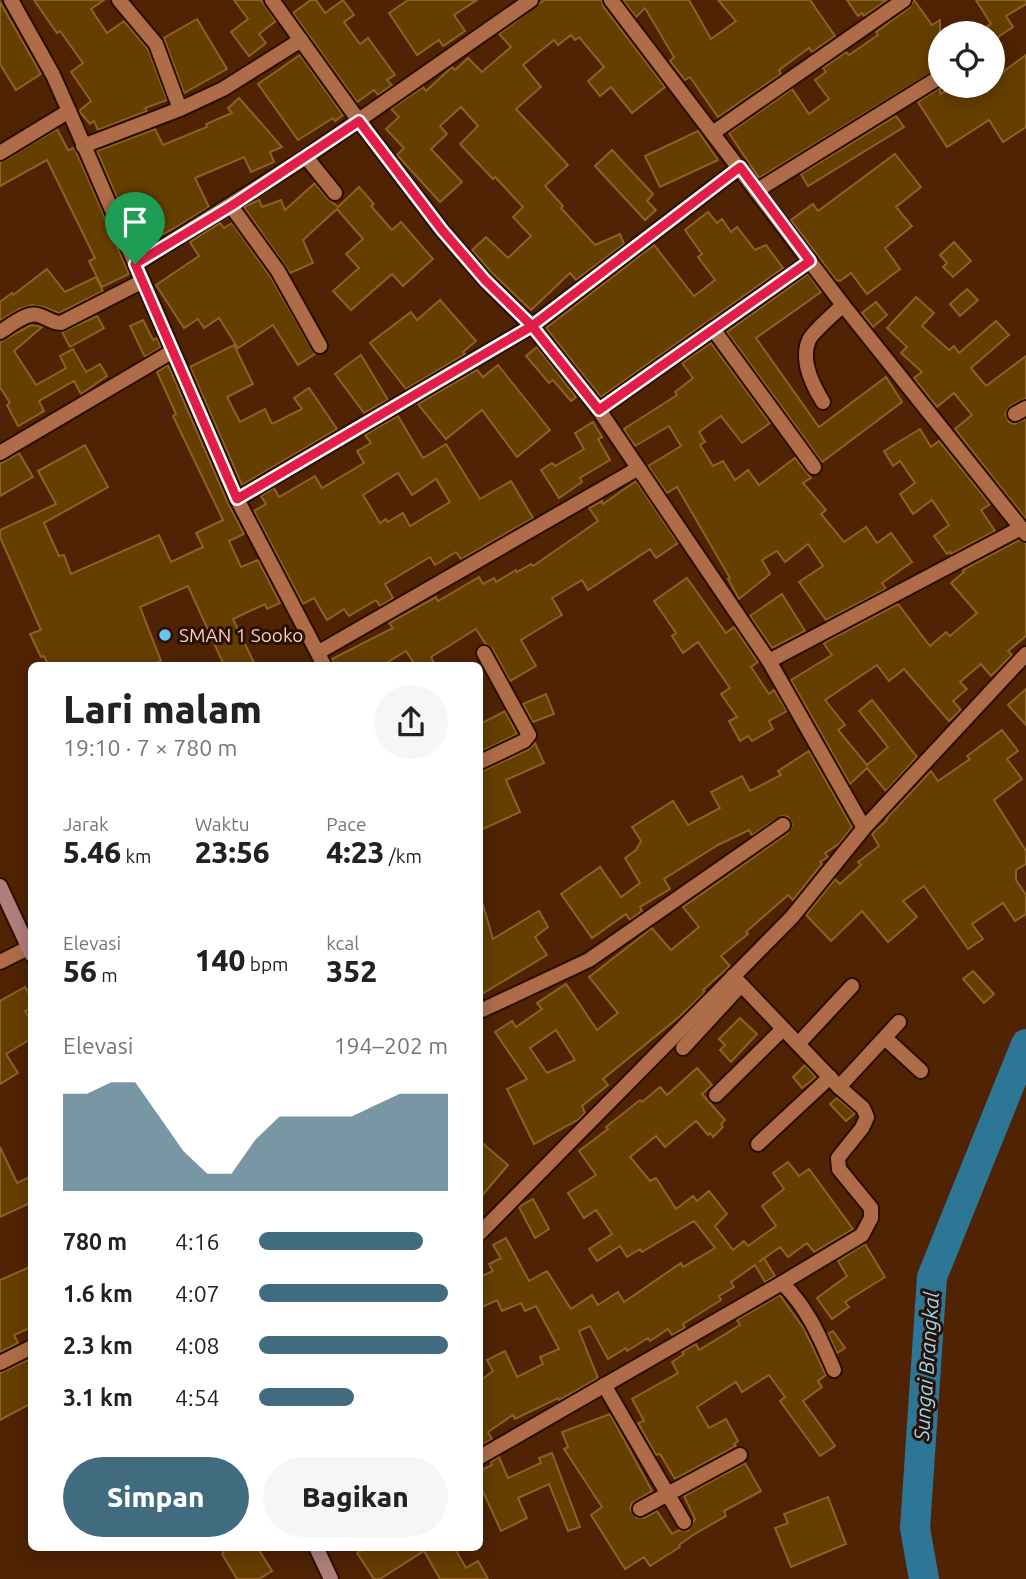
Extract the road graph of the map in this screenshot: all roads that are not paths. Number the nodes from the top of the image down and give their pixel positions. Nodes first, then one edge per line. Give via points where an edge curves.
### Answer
1 (11, 0) edge
2 (119, 0) edge
3 (272, 0) edge
4 (531, 0) edge
5 (611, 0) edge
6 (904, 0) edge
7 (301, 40) junction
8 (928, 84) edge
9 (180, 109) junction
10 (69, 111) junction
11 (359, 121) junction
12 (714, 132) junction
13 (83, 146) junction
14 (0, 153) edge
15 (306, 157) junction
16 (740, 167) junction
17 (756, 191) junction
18 (335, 193) dead end
19 (231, 206) junction
20 (810, 261) junction
21 (135, 264) junction
22 (143, 281) junction
23 (844, 305) junction
24 (532, 326) junction
25 (713, 329) junction
26 (0, 332) edge
27 (320, 346) dead end
28 (173, 351) junction
29 (822, 402) dead end
30 (599, 410) junction
31 (0, 453) edge
32 (814, 467) dead end
33 (637, 469) junction
34 (237, 499) junction
35 (1024, 531) edge
36 (484, 653) dead end
37 (1026, 654) edge
38 (322, 658) edge
39 (769, 661) junction
40 (483, 761) edge
41 (783, 825) dead end
42 (863, 828) junction
43 (0, 886) edge
44 (28, 948) edge
45 (28, 953) edge
46 (0, 962) edge
47 (737, 981) junction
48 (852, 986) dead end
49 (483, 1010) edge
50 (899, 1022) dead end
51 (783, 1028) junction
52 (884, 1038) junction
53 (798, 1044) junction
54 (683, 1048) dead end
55 (921, 1071) dead end
56 (834, 1082) junction
57 (716, 1095) dead end
58 (758, 1144) dead end
59 (483, 1230) edge
60 (782, 1283) junction
61 (28, 1349) edge
62 (0, 1363) edge
63 (834, 1370) dead end
64 (604, 1385) junction
65 (483, 1455) edge
66 (740, 1455) dead end
67 (667, 1494) junction
68 (640, 1509) dead end
69 (684, 1522) dead end
70 (320, 1551) edge
71 (331, 1579) edge

1 - 10 street
2 - 9 street via 156,44
3 - 7 street
4 - 11 street
5 - 12 street
6 - 12 street
7 - 9 street via 223,89
7 - 11 street
8 - 17 street
9 - 13 street
10 - 13 street
10 - 14 street
11 - 15 street
11 - 24 street via 456,247
12 - 16 street
13 - 21 street
15 - 18 street
15 - 19 street
16 - 17 street
16 - 24 street
17 - 20 street
19 - 21 street
19 - 27 street via 278,271
20 - 23 street
20 - 25 street
21 - 22 street
22 - 26 street via 61,323 31,315
22 - 28 street
23 - 29 street via 809,340 810,382
23 - 35 street
24 - 30 street
24 - 34 street
25 - 30 street
25 - 32 street
28 - 31 street
28 - 34 street
30 - 33 street
33 - 38 street
33 - 39 street
34 - 38 street
35 - 39 street
36 - 40 street via 529,735
37 - 42 street
39 - 42 street
41 - 49 street via 589,960
42 - 47 street
43 - 44 main road
45 - 46 street
47 - 51 street
47 - 54 street
47 - 59 street
48 - 53 street
50 - 52 street
51 - 53 street
51 - 57 street
52 - 55 street
52 - 56 street
53 - 56 street
56 - 58 street
56 - 60 street via 867,1117 838,1158 839,1169 871,1208 871,1218 862,1235
60 - 63 street via 810,1318
60 - 64 street
61 - 62 street
64 - 65 street
64 - 67 street
66 - 67 street
67 - 68 street
67 - 69 street
70 - 71 main road

